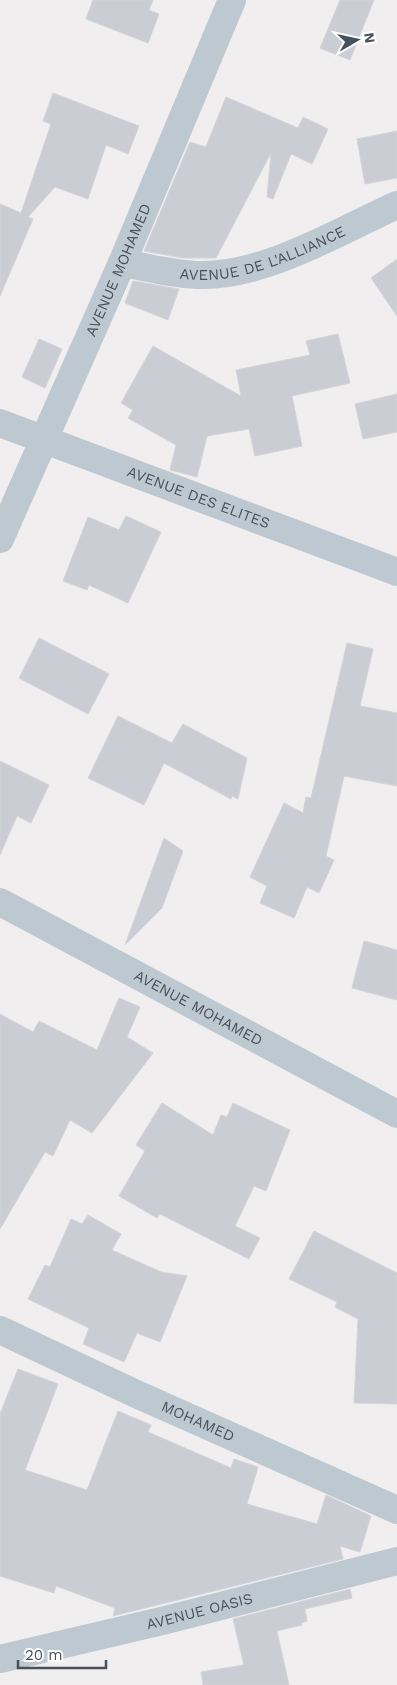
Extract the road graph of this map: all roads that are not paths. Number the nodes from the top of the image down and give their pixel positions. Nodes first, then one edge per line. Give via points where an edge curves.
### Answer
1 (232, 0) edge
2 (397, 205) edge
3 (122, 263) junction
4 (0, 423) edge
5 (43, 441) junction
6 (0, 539) edge
7 (397, 572) edge
8 (0, 902) edge
9 (397, 1114) edge
10 (0, 1330) edge
11 (397, 1510) edge
12 (397, 1561) edge
13 (0, 1659) edge

1 - 3 street, AVENUE MOHAMED
2 - 3 street, AVENUE DE L'ALLIANCE via 316,244 243,269 196,275
3 - 5 street, AVENUE MOHAMED
4 - 5 street, AVENUE DES ELITES
5 - 6 street, AVENUE MOHAMED
5 - 7 street, AVENUE DES ELITES
8 - 9 street, AVENUE MOHAMED
10 - 11 street, MOHAMED
12 - 13 street, AVENUE OASIS

